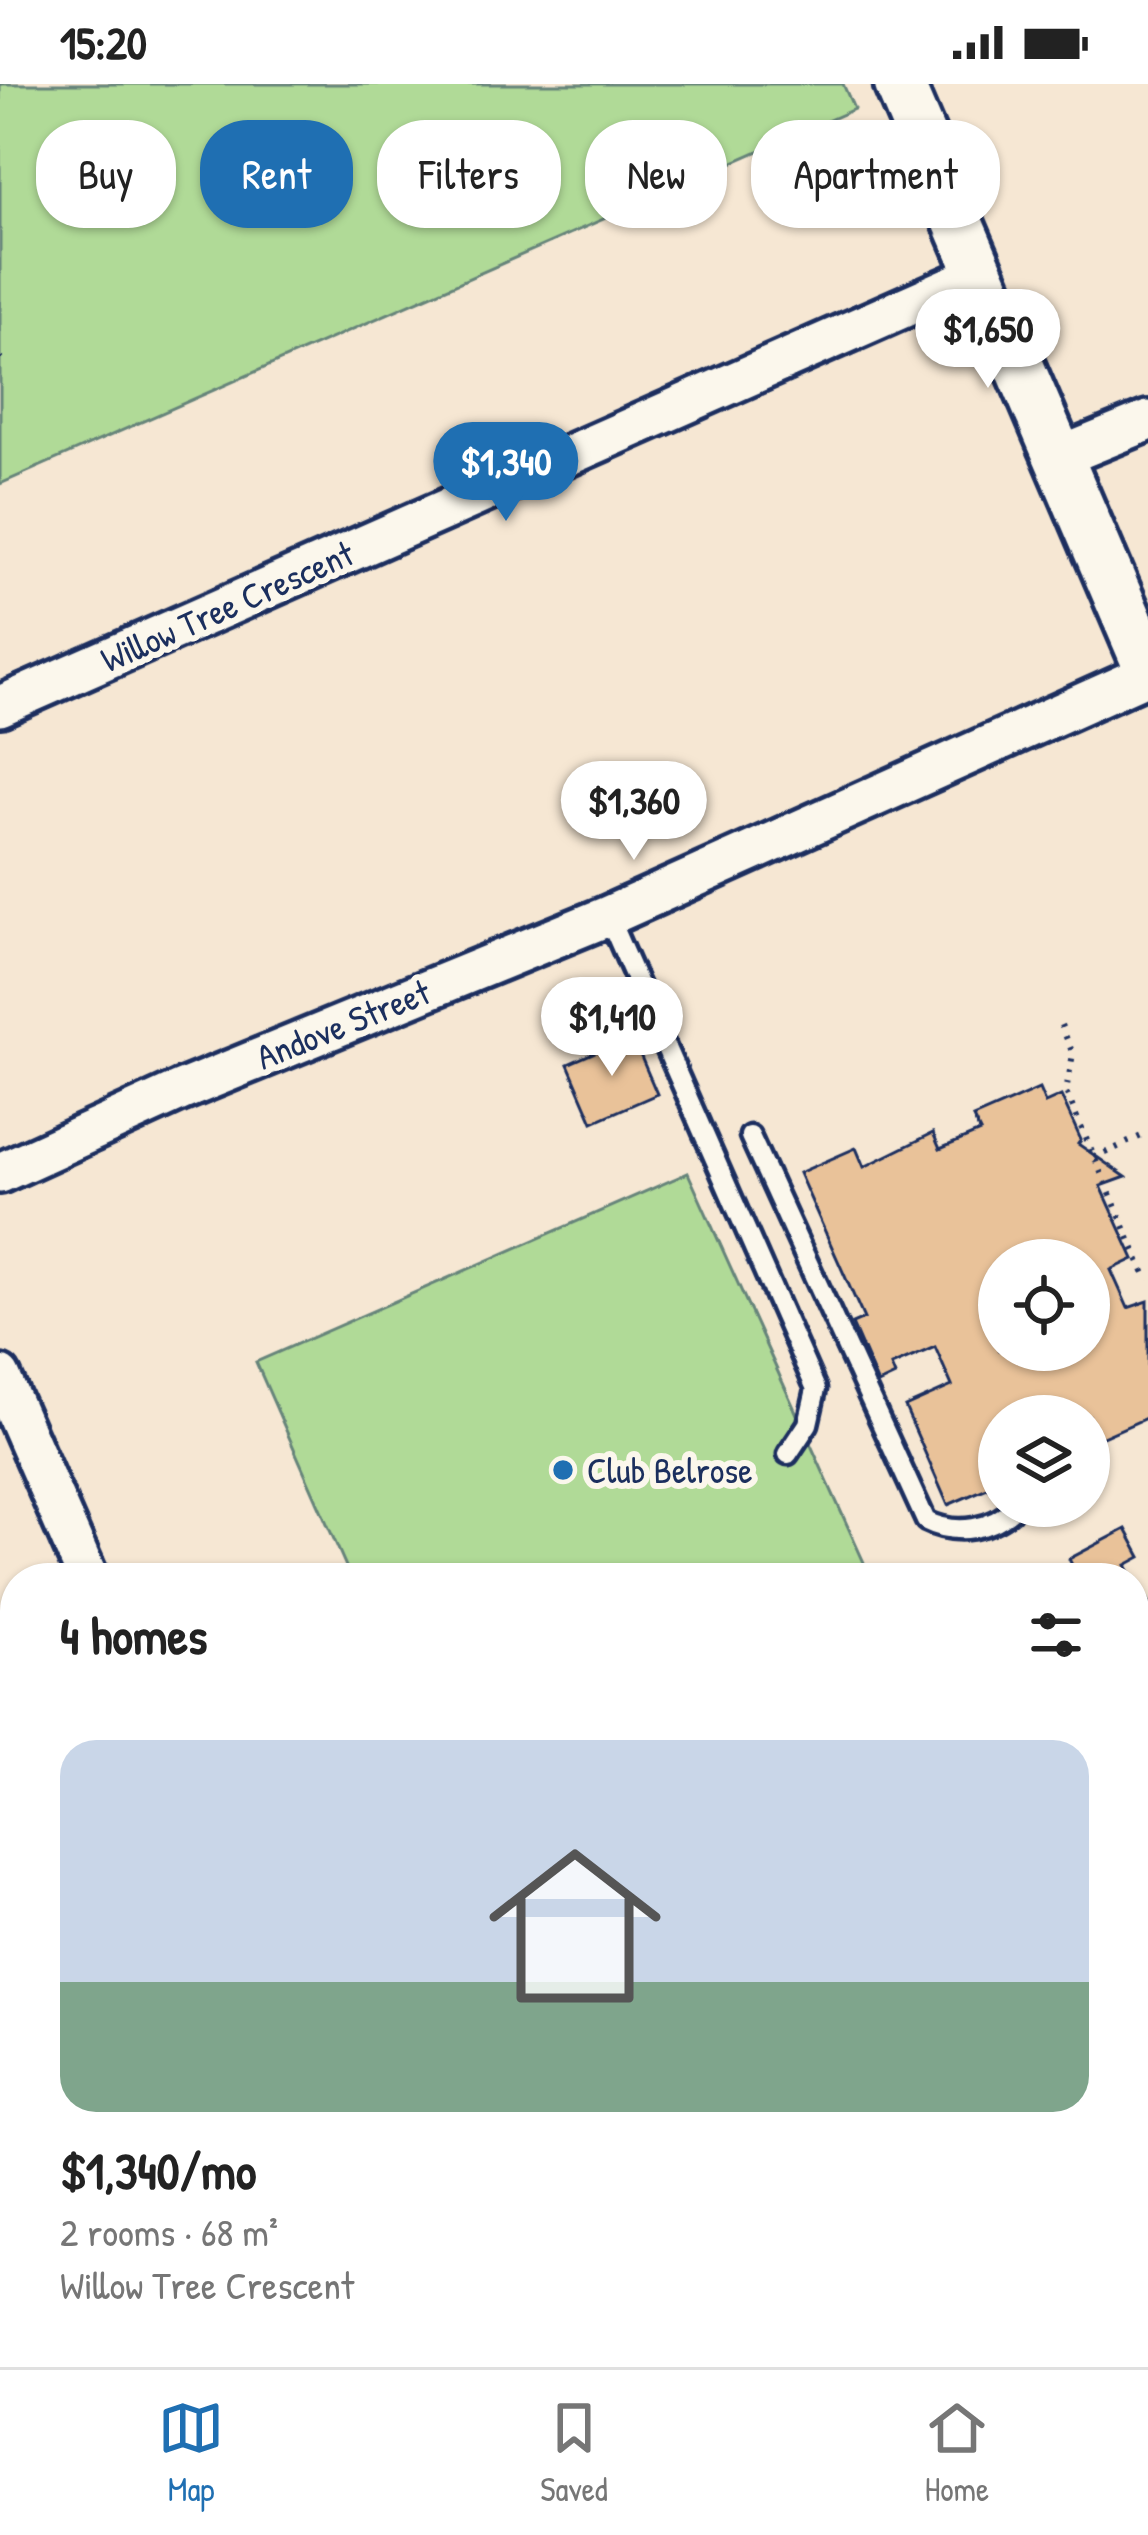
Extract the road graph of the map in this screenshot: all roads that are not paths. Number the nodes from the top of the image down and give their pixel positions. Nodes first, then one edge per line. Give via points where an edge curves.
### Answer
1 (899, 84) edge
2 (982, 273) junction
3 (1148, 421) edge
4 (1062, 456) junction
5 (1148, 671) edge
6 (0, 706) edge
7 (608, 916) junction
8 (750, 1136) dead end
9 (0, 1172) edge
10 (0, 1376) edge
11 (788, 1454) dead end
12 (978, 1526) edge
13 (81, 1563) edge

1 - 2 street
2 - 4 street
2 - 6 street, Willow Tree Crescent
3 - 4 street
4 - 5 street
5 - 7 street, Andove Street
7 - 9 street, Andove Street
7 - 11 lane via 816,1389 808,1424
8 - 12 lane via 926,1522
10 - 13 street

